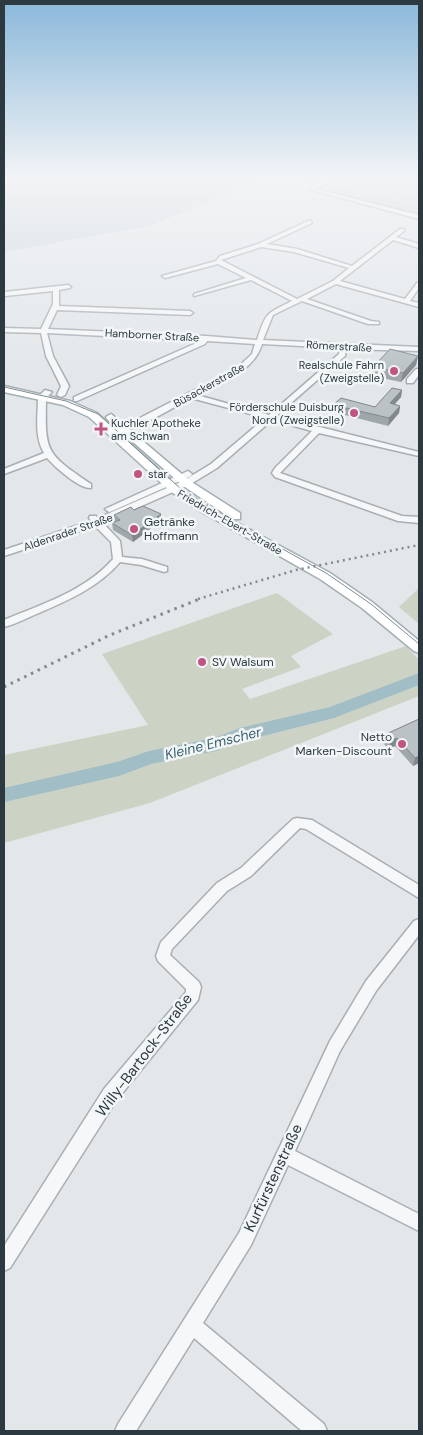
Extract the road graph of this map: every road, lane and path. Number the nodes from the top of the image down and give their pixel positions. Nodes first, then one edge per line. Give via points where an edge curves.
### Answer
1 (384, 244) edge
2 (260, 245) joint
3 (219, 262) junction
4 (354, 268) junction
5 (165, 276) dead end
6 (249, 279) junction
7 (335, 282) junction
8 (419, 284) edge
9 (68, 287) dead end
10 (56, 289) junction
11 (5, 294) dead end
12 (196, 295) dead end
13 (299, 300) junction
14 (406, 302) junction
15 (419, 305) edge
16 (56, 308) junction
17 (190, 313) dead end
18 (377, 323) dead end
19 (4, 330) edge
20 (44, 331) junction
21 (206, 338) junction
22 (260, 341) junction
23 (343, 348) junction
24 (419, 349) edge
25 (419, 371) edge
26 (410, 381) dead end
27 (4, 383) edge
28 (4, 389) edge
29 (45, 394) junction
30 (61, 395) junction
31 (192, 396) junction
32 (77, 399) junction
33 (270, 417) junction
34 (124, 428) junction
35 (317, 430) junction
36 (112, 432) junction
37 (49, 454) junction
38 (419, 454) edge
39 (4, 472) edge
40 (177, 483) junction
41 (88, 486) dead end
42 (95, 519) junction
43 (419, 520) edge
44 (4, 546) edge
45 (4, 553) edge
46 (118, 559) junction
47 (164, 569) dead end
48 (4, 624) edge
49 (419, 634) edge
50 (419, 648) edge
51 (419, 892) edge
52 (419, 925) edge
53 (284, 1154) junction
54 (419, 1223) edge
55 (4, 1262) edge
56 (192, 1325) junction
57 (124, 1431) edge
58 (317, 1431) edge

1 - 4 street, Büsackerstraße
2 - 3 street via 222,257
2 - 4 street via 295,250
3 - 5 street
3 - 6 street
4 - 7 street, Büsackerstraße
6 - 12 street
6 - 13 street
7 - 13 street, Büsackerstraße
7 - 14 street
8 - 14 street
9 - 10 street
10 - 11 street
10 - 16 street
13 - 18 street
13 - 22 street, Büsackerstraße via 271,314
14 - 15 street
16 - 17 street
16 - 20 street
19 - 20 street, Hamborner Straße
20 - 21 street, Hamborner Straße
20 - 30 street via 56,371 65,386
21 - 22 street, Hamborner Straße
21 - 32 street via 203,343
22 - 23 street, Römerstraße
22 - 31 street, Büsackerstraße via 255,355 240,370
23 - 24 street, Römerstraße
23 - 33 street, Aldenrader Straße via 343,355
25 - 26 street
27 - 29 main road
28 - 29 main road
29 - 30 main road, Friedrich-Ebert-Straße
29 - 36 main road, Friedrich-Ebert-Straße via 85,410
29 - 37 street via 42,441
30 - 32 main road, Friedrich-Ebert-Straße
31 - 33 street
31 - 34 street, Büsackerstraße
32 - 34 main road, Friedrich-Ebert-Straße via 103,411
33 - 35 street
33 - 40 street, Aldenrader Straße via 214,466
34 - 36 street, Büsackerstraße
34 - 40 main road, Friedrich-Ebert-Straße
35 - 38 street
35 - 43 street via 278,470 278,475 401,519
36 - 40 main road, Friedrich-Ebert-Straße
37 - 39 street
37 - 41 street
40 - 42 street, Aldenrader Straße
40 - 49 main road, Friedrich-Ebert-Straße via 332,570
40 - 50 main road, Friedrich-Ebert-Straße via 204,509 325,576 367,605
42 - 44 street, Aldenrader Straße
42 - 45 street, Aldenrader Straße
42 - 46 street via 115,541
46 - 47 street
46 - 48 street via 98,581
51 - 55 street, Willy-Bartock-Straße via 308,824 297,823 246,872 222,887 166,946 163,956 194,987 193,996 110,1094
52 - 53 street, Kurfürstenstraße via 371,986 334,1046
53 - 54 street
53 - 56 street, Kurfürstenstraße via 245,1239
56 - 57 street, Kurfürstenstraße
56 - 58 street

